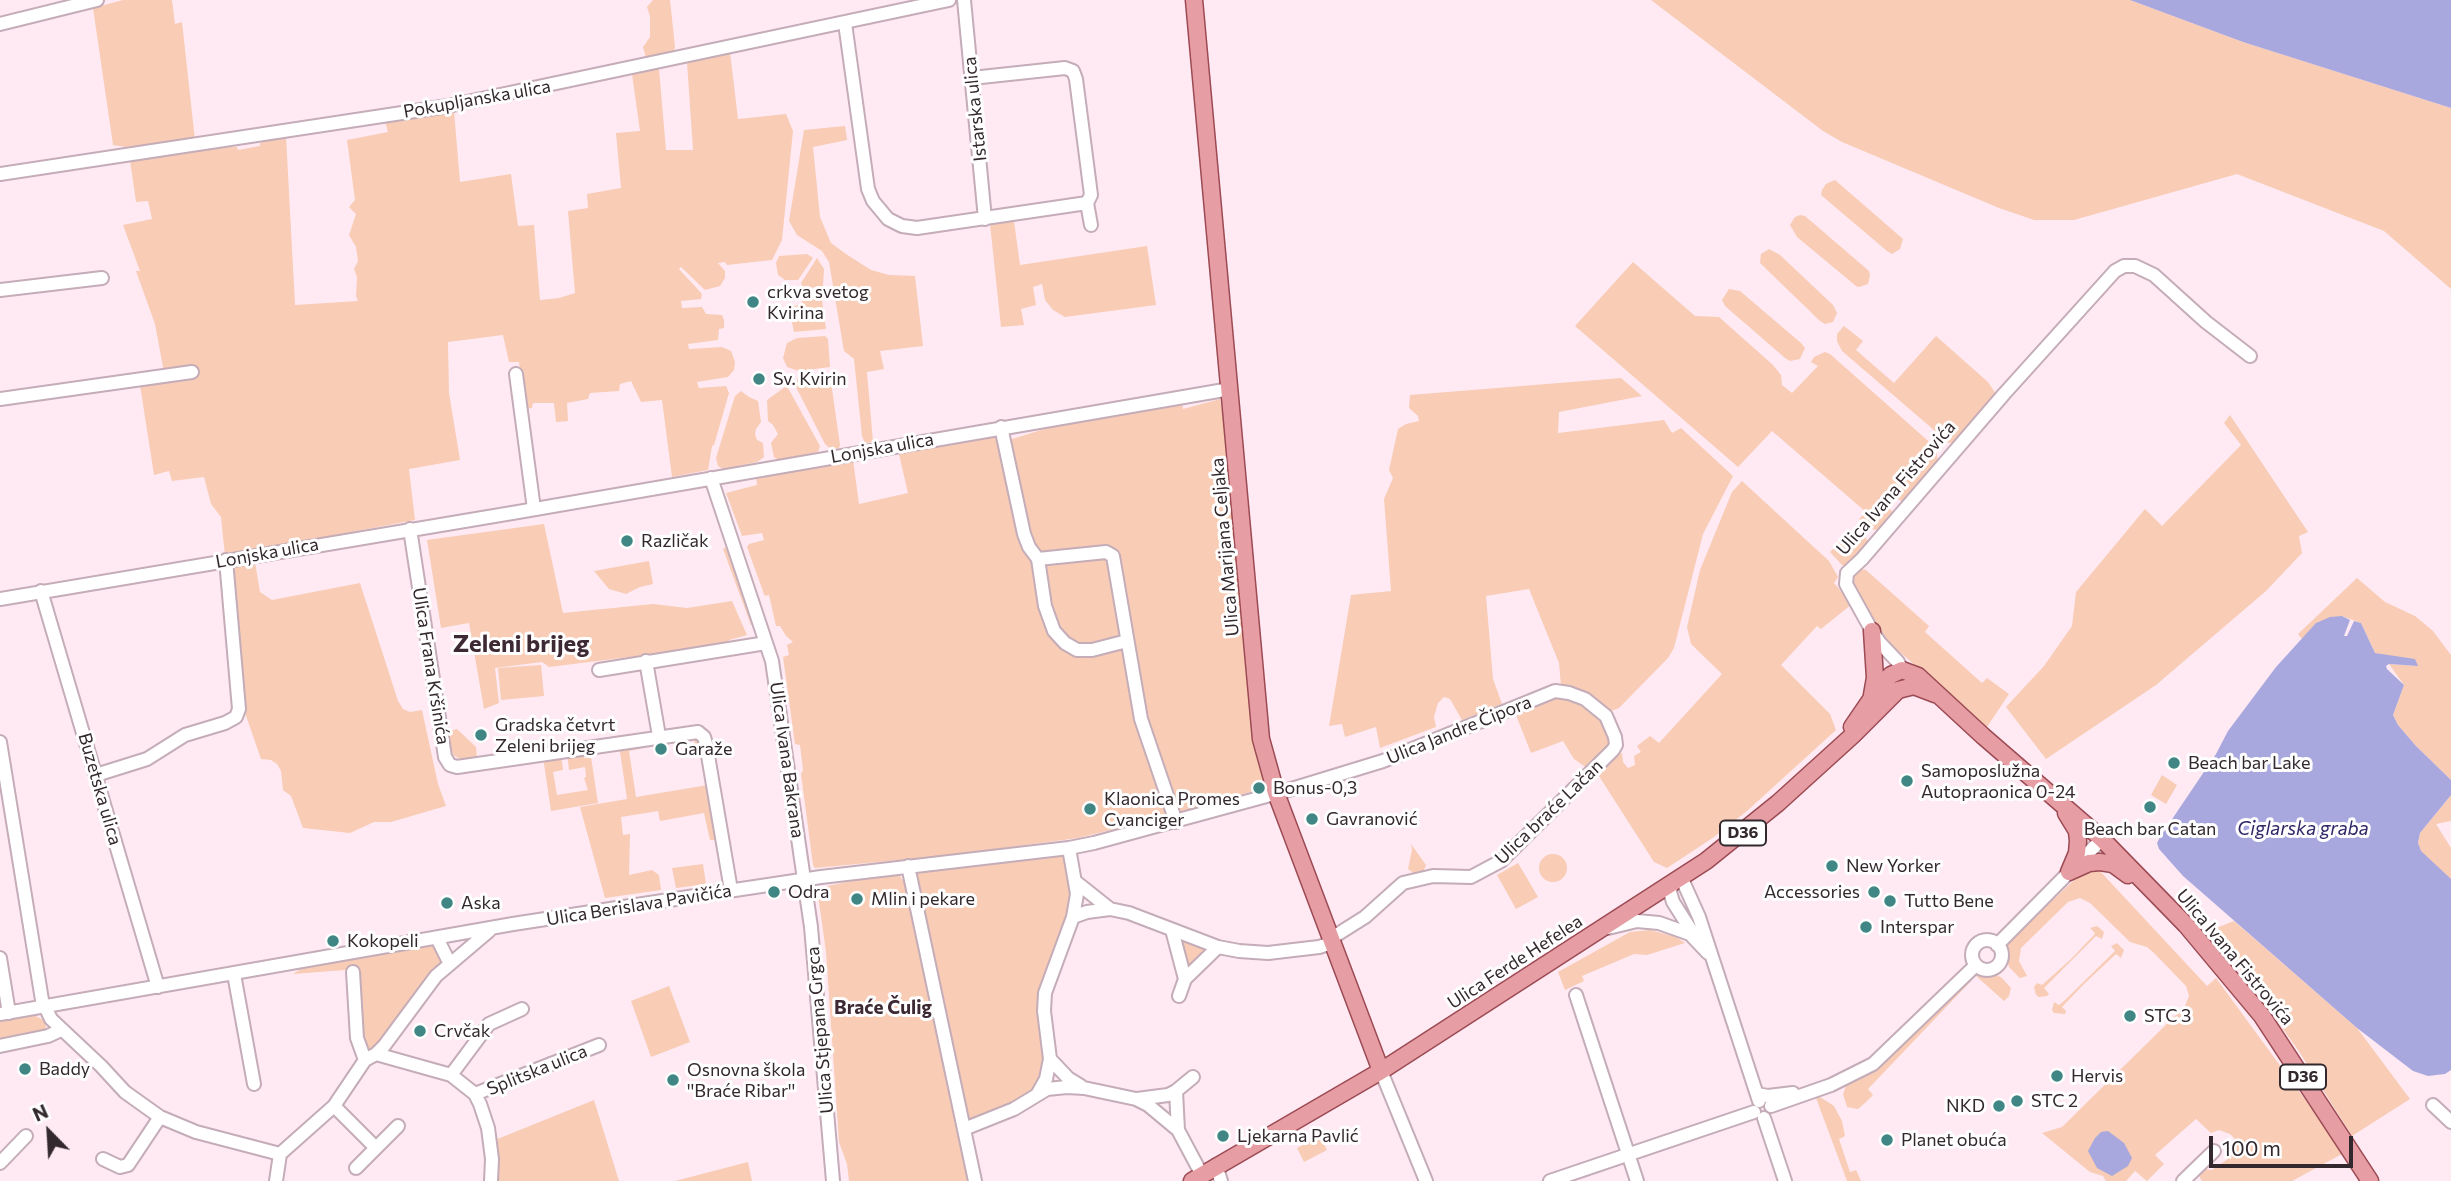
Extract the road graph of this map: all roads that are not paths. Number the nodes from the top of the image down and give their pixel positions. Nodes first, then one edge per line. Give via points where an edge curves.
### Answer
1 (97, 0) edge
2 (949, 0) edge
3 (964, 0) edge
4 (1194, 0) edge
5 (845, 23) junction
6 (0, 24) edge
7 (972, 78) junction
8 (0, 174) edge
9 (1087, 203) junction
10 (985, 219) junction
11 (1091, 225) dead end
12 (102, 278) dead end
13 (0, 290) edge
14 (2250, 356) dead end
15 (192, 372) dead end
16 (516, 374) dead end
17 (1230, 388) junction
18 (0, 399) edge
19 (1000, 427) junction
20 (711, 478) junction
21 (534, 509) junction
22 (410, 530) junction
23 (1038, 559) junction
24 (226, 560) junction
25 (41, 592) junction
26 (0, 599) edge
27 (1872, 631) junction
28 (1127, 641) junction
29 (766, 643) junction
30 (646, 661) junction
31 (599, 670) dead end
32 (1902, 670) junction
33 (1898, 690) junction
34 (1935, 694) junction
35 (1871, 698) junction
36 (659, 736) junction
37 (0, 742) edge
38 (1616, 745) joint
39 (1838, 746) junction
40 (96, 775) junction
41 (1276, 793) junction
42 (2055, 797) junction
43 (1176, 822) junction
44 (2102, 839) junction
45 (1069, 848) junction
46 (908, 866) junction
47 (2069, 872) junction
48 (805, 879) junction
49 (1677, 880) junction
50 (1076, 883) junction
51 (730, 890) junction
52 (2154, 890) junction
53 (1110, 909) junction
54 (1073, 917) junction
55 (492, 928) junction
56 (1172, 929) junction
57 (1600, 930) junction
58 (437, 938) junction
59 (1331, 941) junction
60 (1699, 942) junction
61 (1997, 945) junction
62 (1218, 947) junction
63 (0, 958) edge
64 (1712, 959) junction
65 (449, 962) junction
66 (1976, 965) junction
67 (353, 972) dead end
68 (234, 974) junction
69 (1185, 978) junction
70 (158, 987) junction
71 (1576, 995) dead end
72 (1179, 996) dead end
73 (44, 1007) junction
74 (522, 1009) dead end
75 (4, 1014) edge
76 (61, 1030) junction
77 (598, 1045) dead end
78 (0, 1046) edge
79 (370, 1057) junction
80 (1050, 1059) junction
81 (1381, 1071) junction
82 (451, 1075) junction
83 (1193, 1077) dead end
84 (254, 1084) dead end
85 (1084, 1088) junction
86 (1176, 1091) junction
87 (1807, 1093) junction
88 (475, 1094) junction
89 (1037, 1095) junction
90 (1136, 1099) junction
91 (2433, 1105) dead end
92 (334, 1106) junction
93 (1761, 1106) junction
94 (160, 1117) junction
95 (2451, 1122) edge
96 (398, 1126) dead end
97 (964, 1129) junction
98 (1178, 1130) junction
99 (26, 1136) dead end
100 (376, 1148) junction
101 (2214, 1151) dead end
102 (280, 1154) junction
103 (1629, 1155) junction
104 (103, 1159) dead end
105 (0, 1163) edge
106 (356, 1168) dead end
107 (1219, 1173) edge
108 (1197, 1178) edge
109 (276, 1181) edge
110 (491, 1181) edge
111 (833, 1181) edge
112 (975, 1181) edge
113 (1426, 1181) edge
114 (1550, 1181) edge
115 (1637, 1181) edge
116 (1785, 1181) edge
117 (2183, 1181) edge
118 (2370, 1181) edge

1 - 6 street
2 - 5 street, Pokupljanska ulica
3 - 7 street, Istarska ulica
4 - 17 main road, Ulica Marijana Celjaka
5 - 8 street, Pokupljanska ulica via 448,106
5 - 10 street via 868,188 878,209 896,223 917,228
7 - 9 street via 1065,68 1073,71 1091,195
7 - 10 street, Istarska ulica
9 - 10 street
9 - 11 street
12 - 13 street
14 - 27 street, Ulica Ivana Fistrovića via 2154,275 2135,266 2115,271 1847,573 1846,584
15 - 18 street
16 - 21 street
17 - 19 street, Lonjska ulica
17 - 41 main road, Ulica Marijana Celjaka via 1261,739
19 - 20 street, Lonjska ulica
19 - 23 street via 1024,534
20 - 21 street, Lonjska ulica
20 - 29 street, Ulica Ivana Bakrana
21 - 22 street, Lonjska ulica
22 - 24 street, Lonjska ulica
22 - 36 street, Ulica Frana Kršinića via 445,757 450,765
23 - 28 street via 1047,613 1065,643 1085,651
23 - 28 street via 1111,554
24 - 25 street, Lonjska ulica
24 - 40 street via 239,709 236,717 185,736 147,759
25 - 26 street, Lonjska ulica
25 - 40 street, Buzetska ulica
27 - 32 street, Ulica Ivana Fistrovića
27 - 35 main road via 1875,678
28 - 43 street via 1140,719
29 - 30 street
29 - 48 street, Ulica Ivana Bakrana
30 - 31 street
30 - 36 street
32 - 33 main road
32 - 34 main road, Ulica Ivana Fistrovića / D36 via 1918,676
32 - 35 main road, Ulica Ferde Hefelea / D36 via 1891,675
33 - 34 main road via 1914,686
33 - 39 main road, Ulica Ferde Hefelea / D36
34 - 42 main road, Ulica Ivana Fistrovića / D36
35 - 39 main road, Ulica Ferde Hefelea / D36
36 - 51 street, Ulica Frana Kršinića via 695,732 704,737
37 - 73 street
38 - 41 street, Ulica Jandre Čipora via 1599,708 1576,695 1555,691 1391,758
38 - 59 street, Ulica braće Lačan via 1494,867 1471,877 1433,876 1403,883
39 - 49 main road, Ulica Ferde Hefelea / D36 via 1747,830
40 - 70 street, Buzetska ulica
41 - 43 street, Ulica Berislava Pavičića
41 - 59 main road, Ulica Marijana Celjaka
42 - 44 main road, Ulica Ivana Fistrovića / D36
42 - 47 main road via 2078,836
43 - 45 street, Ulica Berislava Pavičića
44 - 47 street
44 - 52 main road, Ulica Ivana Fistrovića / D36
45 - 46 street, Ulica Berislava Pavičića
45 - 50 street
46 - 48 street, Ulica Berislava Pavičića
46 - 97 street
47 - 52 main road via 2106,862
47 - 61 street
48 - 51 street, Ulica Berislava Pavičića
48 - 111 street, Ulica Stjepana Grgca
49 - 57 main road, Ulica Ferde Hefelea / D36
49 - 60 street via 1670,892 1673,902
49 - 64 street via 1693,899
50 - 53 street
50 - 54 street
51 - 55 street, Ulica Berislava Pavičića
52 - 118 main road, Ulica Ivana Fistrovića / D36 via 2262,1016
53 - 54 street
53 - 56 street
54 - 80 street via 1045,993
55 - 58 street, Ulica Berislava Pavičića
55 - 65 street
56 - 62 street
56 - 69 street
57 - 60 street via 1649,921 1680,929
57 - 81 main road, Ulica Ferde Hefelea / D36
58 - 65 street
58 - 68 street, Ulica Berislava Pavičića
59 - 62 street via 1319,947 1268,953
59 - 81 main road, Ulica Marijana Celjaka
60 - 64 street
61 - 66 street via 1985,940 1977,944 1972,957
61 - 66 street via 2001,957 1997,966 1987,970
62 - 69 street
63 - 75 street
64 - 93 street
65 - 79 street
66 - 87 street via 1873,1064
67 - 79 street via 357,1038
68 - 70 street, Ulica Berislava Pavičića
68 - 84 street
69 - 72 street
70 - 73 street, Ulica Berislava Pavičića
71 - 103 street
73 - 75 street, Ulica Berislava Pavičića
73 - 76 street
74 - 82 street via 489,1024
76 - 78 street
76 - 94 street via 125,1092
77 - 88 street, Splitska ulica
79 - 82 street
79 - 92 street
80 - 85 street
80 - 89 street
81 - 107 main road, Ulica Ferde Hefelea / D36
81 - 113 street
82 - 88 street
83 - 86 street
85 - 89 street via 1059,1087
85 - 90 street
86 - 90 street
86 - 98 street
87 - 93 street
87 - 93 street via 1768,1096
88 - 110 street via 488,1128
89 - 97 street
90 - 98 street
91 - 95 street
92 - 100 street
92 - 102 street
93 - 103 street
93 - 116 street
94 - 102 street via 195,1132
94 - 104 street via 128,1165 120,1167
96 - 100 street
97 - 112 street
98 - 108 street
99 - 105 street
100 - 106 street
101 - 117 street
102 - 109 street
103 - 114 street
103 - 115 street
107 - 108 main road, Ulica Ferde Hefelea / D36

